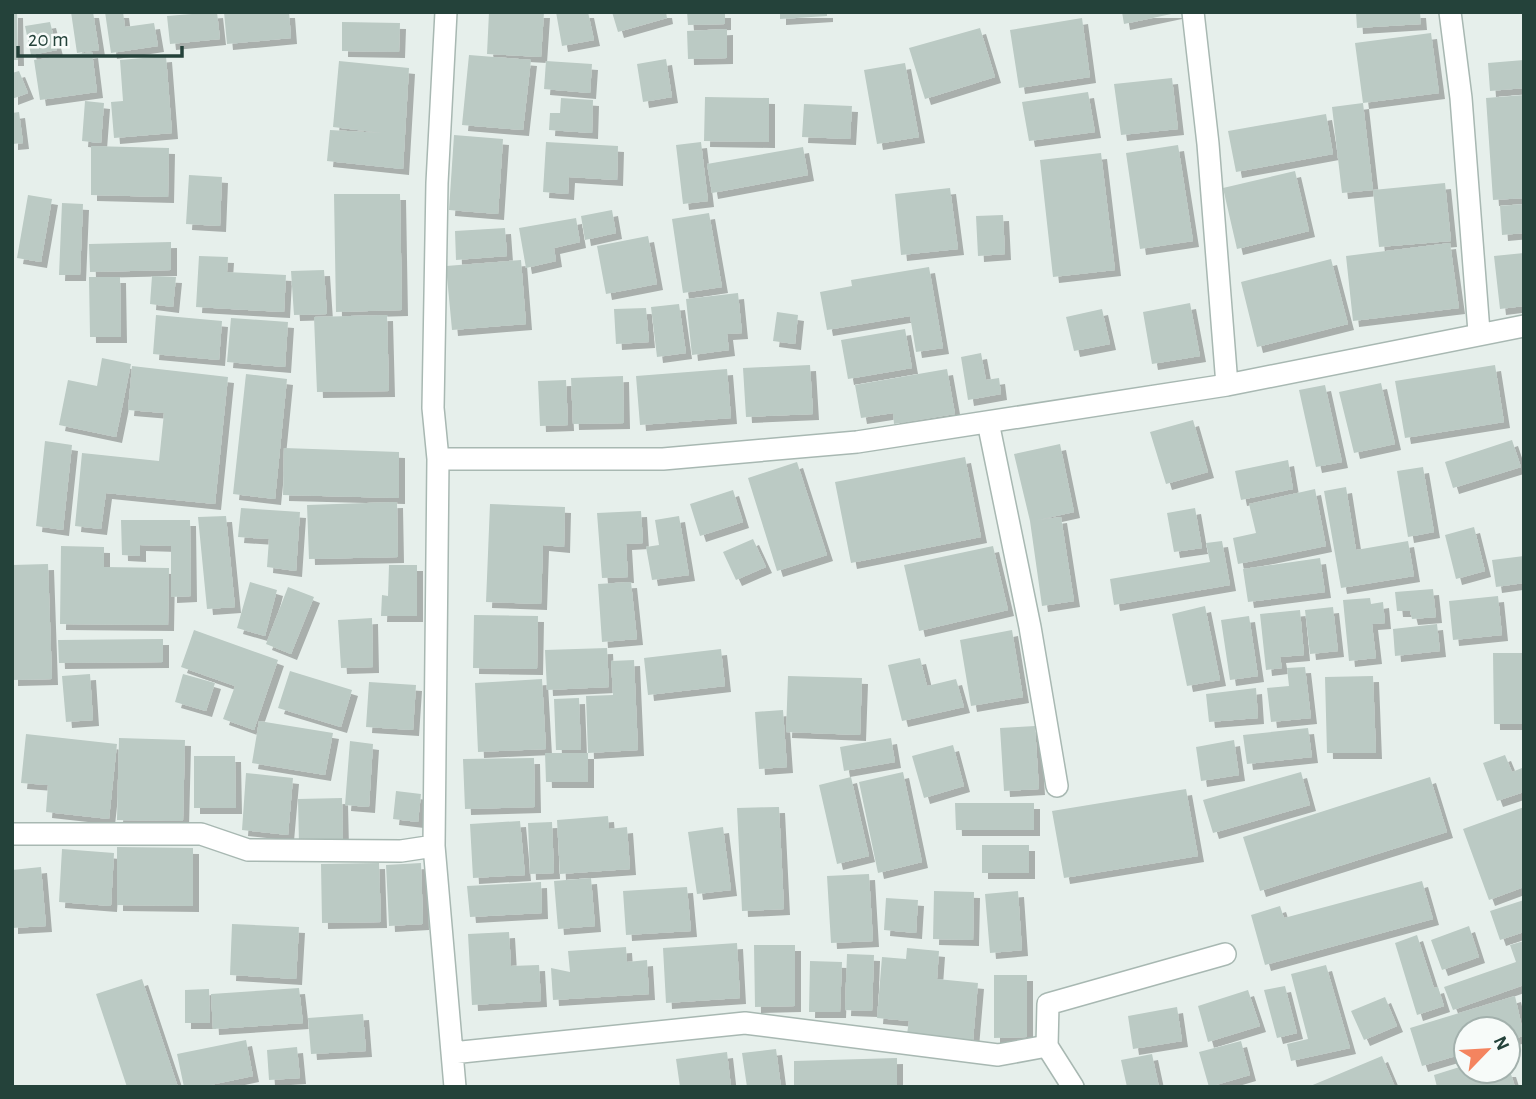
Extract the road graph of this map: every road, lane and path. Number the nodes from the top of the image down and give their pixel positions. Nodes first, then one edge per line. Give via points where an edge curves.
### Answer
1 (446, 12) edge
2 (1193, 12) edge
3 (1450, 12) edge
4 (1524, 326) edge
5 (1479, 332) junction
6 (1227, 385) junction
7 (988, 422) junction
8 (438, 459) junction
9 (1057, 786) dead end
10 (12, 834) edge
11 (434, 846) junction
12 (1225, 954) dead end
13 (1047, 1046) junction
14 (452, 1053) junction
15 (455, 1087) edge
16 (1073, 1087) edge

1 - 8 street via 436,183 433,408
2 - 6 street
3 - 5 street
4 - 5 street
5 - 6 street
6 - 7 street
7 - 8 street via 857,442 663,459
7 - 9 street
8 - 11 street
10 - 11 street via 201,834 248,850 401,851
11 - 14 street
12 - 13 street via 1048,1004
13 - 14 street via 999,1055 745,1023
13 - 16 street
14 - 15 street

